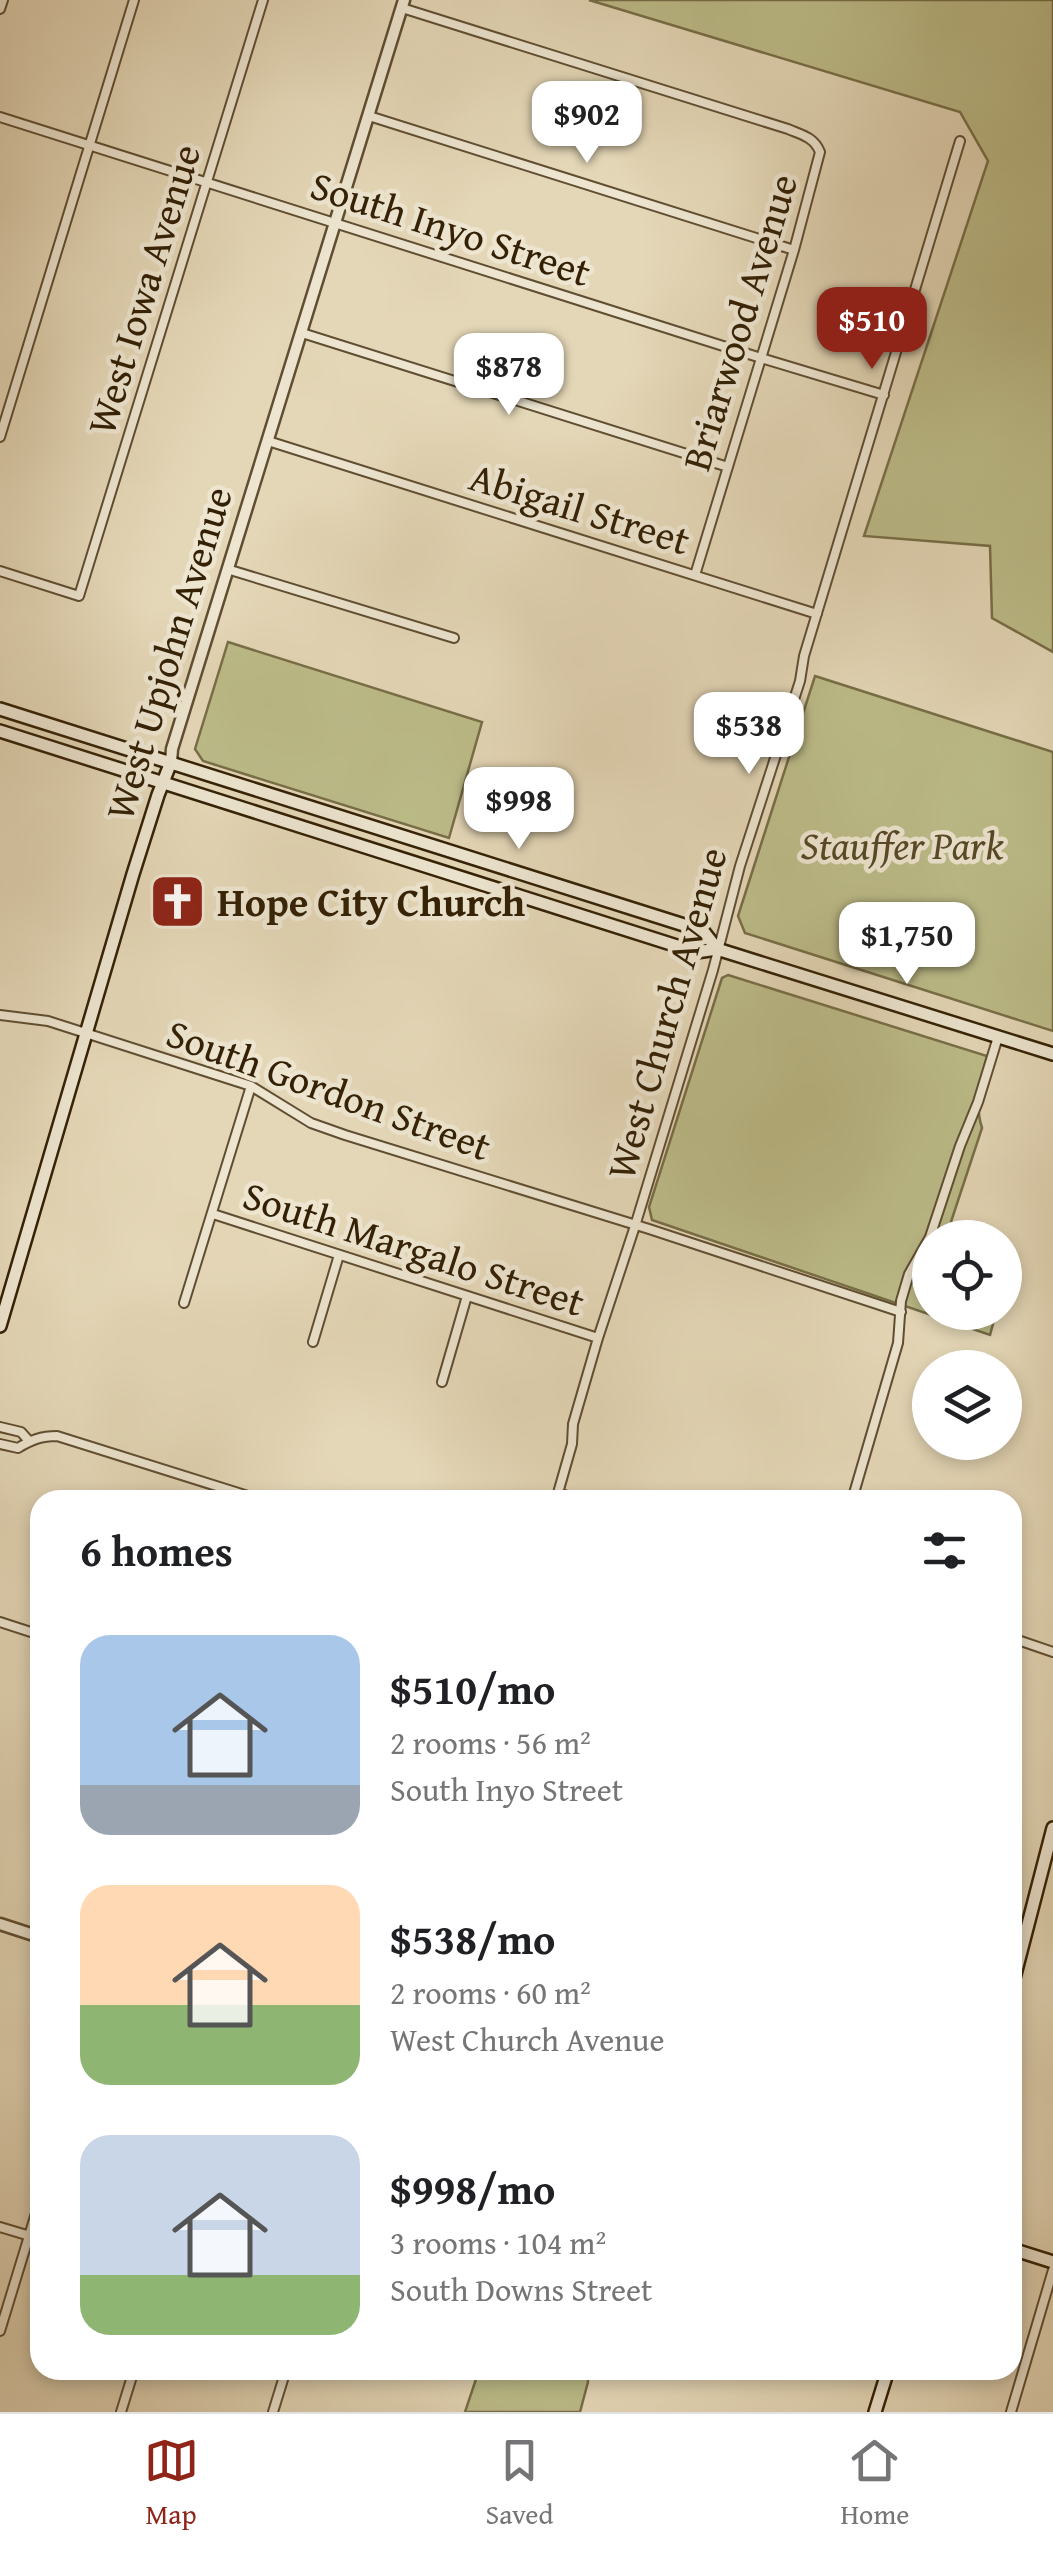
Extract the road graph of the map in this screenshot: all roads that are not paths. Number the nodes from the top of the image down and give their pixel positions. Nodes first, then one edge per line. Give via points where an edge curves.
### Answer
1 (3, 0) edge
2 (134, 0) edge
3 (264, 0) edge
4 (403, 4) edge
5 (0, 10) edge
6 (369, 116) junction
7 (0, 118) edge
8 (960, 140) dead end
9 (89, 145) junction
10 (208, 182) junction
11 (335, 223) junction
12 (794, 250) junction
13 (302, 333) junction
14 (761, 358) junction
15 (884, 395) junction
16 (0, 437) edge
17 (268, 441) junction
18 (728, 467) junction
19 (227, 569) junction
20 (0, 572) edge
21 (695, 576) junction
22 (817, 614) junction
23 (454, 638) dead end
24 (0, 708) edge
25 (0, 731) edge
26 (171, 762) junction
27 (162, 784) junction
28 (717, 949) junction
29 (0, 1014) edge
30 (85, 1033) junction
31 (998, 1037) junction
32 (1053, 1054) edge
33 (250, 1086) junction
34 (212, 1214) junction
35 (635, 1226) junction
36 (339, 1256) junction
37 (467, 1296) junction
38 (184, 1302) dead end
39 (901, 1312) junction
40 (0, 1326) edge
41 (598, 1338) junction
42 (313, 1342) dead end
43 (442, 1382) dead end
44 (0, 1426) edge
45 (29, 1440) junction
46 (0, 1444) edge
47 (229, 1490) edge
48 (559, 1490) edge
49 (855, 1490) edge
50 (0, 1622) edge
51 (30, 1632) edge
52 (1022, 1641) edge
53 (1053, 1652) edge
54 (1053, 1828) edge
55 (0, 1924) edge
56 (30, 1934) edge
57 (1022, 1934) edge
58 (0, 2226) edge
59 (30, 2233) edge
60 (29, 2236) junction
61 (1022, 2253) edge
62 (1053, 2262) edge
63 (1053, 2270) edge
64 (0, 2330) edge
65 (1022, 2379) edge
66 (131, 2380) edge
67 (283, 2380) edge
68 (885, 2380) edge
69 (1022, 2380) edge
70 (1013, 2411) edge
71 (121, 2412) edge
72 (273, 2412) edge
73 (875, 2412) edge

1 - 5 street
2 - 9 street
3 - 10 street, West Iowa Avenue
4 - 6 street, West Upjohn Avenue
4 - 12 street, Briarwood Avenue via 810,138 820,152
6 - 11 street, West Upjohn Avenue
6 - 12 street
7 - 9 street, South Inyo Street
8 - 15 street, West Church Avenue
9 - 10 street, South Inyo Street
9 - 16 street
10 - 11 street, South Inyo Street
10 - 20 street, West Iowa Avenue via 79,596
11 - 13 street, West Upjohn Avenue
11 - 14 street, South Inyo Street
12 - 14 street, Briarwood Avenue
13 - 17 street, West Upjohn Avenue
13 - 18 street
14 - 15 street, South Inyo Street
14 - 18 street, Briarwood Avenue
15 - 22 street, West Church Avenue
17 - 19 street, West Upjohn Avenue
17 - 21 street, Abigail Street
18 - 21 street, Briarwood Avenue
19 - 23 street
19 - 26 street, West Upjohn Avenue
21 - 22 street, Abigail Street
22 - 28 street, West Church Avenue
24 - 26 main road
25 - 27 main road
26 - 27 main road, West Upjohn Avenue
26 - 28 main road via 704,930
27 - 28 main road via 696,952
27 - 30 main road, West Upjohn Avenue
28 - 31 main road
28 - 35 street, West Church Avenue
29 - 30 street, South Gordon Street
30 - 33 street, South Gordon Street
30 - 40 main road, West Upjohn Avenue
31 - 32 main road
31 - 39 street
33 - 34 street
33 - 35 street, South Gordon Street via 311,1123
34 - 36 street, South Margalo Street
34 - 38 street
35 - 39 street, South Gordon Street
35 - 41 street, West Church Avenue
36 - 37 street, South Margalo Street
36 - 42 street
37 - 41 street, South Margalo Street
37 - 43 street
39 - 49 street
41 - 48 street, West Church Avenue
44 - 45 street
45 - 46 street via 18,1448
45 - 47 street via 57,1436
50 - 51 street
52 - 53 street
54 - 57 main road
55 - 56 street
58 - 60 street
59 - 60 street
60 - 64 street
61 - 62 main road
63 - 65 street
66 - 71 street
67 - 72 street
68 - 73 main road
69 - 70 street

